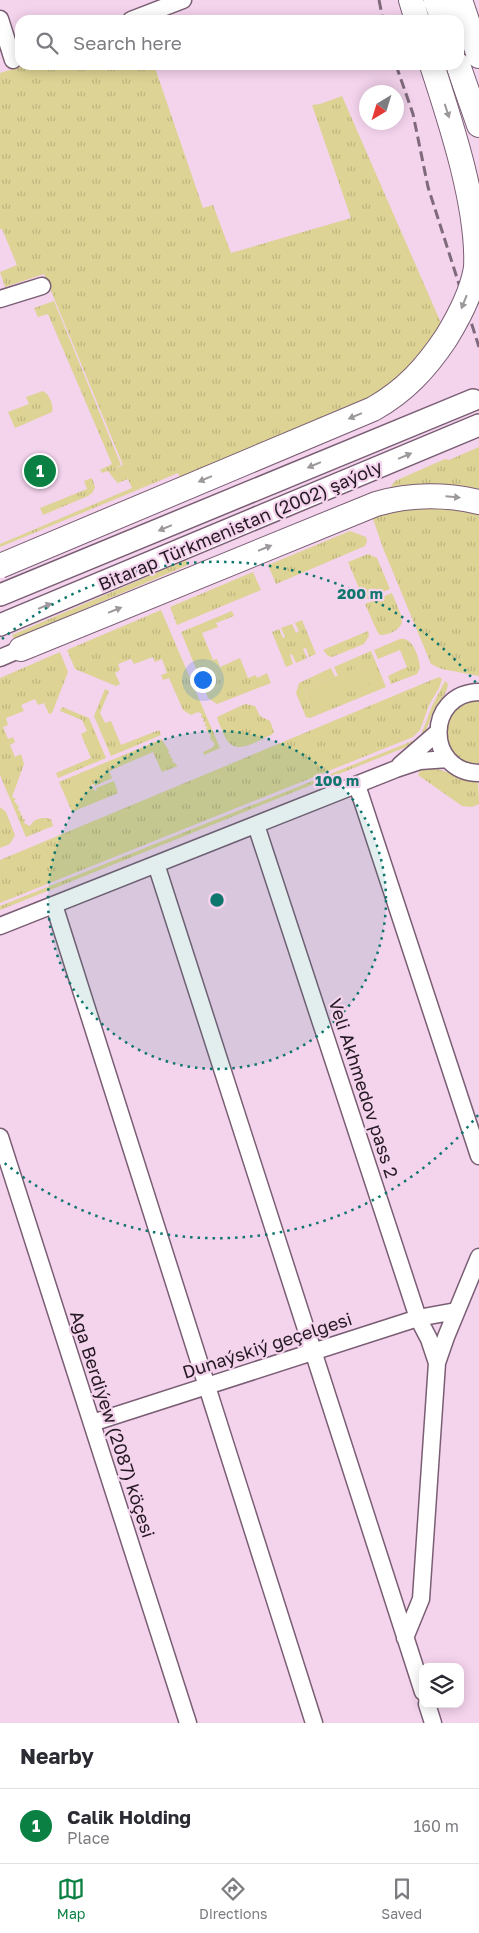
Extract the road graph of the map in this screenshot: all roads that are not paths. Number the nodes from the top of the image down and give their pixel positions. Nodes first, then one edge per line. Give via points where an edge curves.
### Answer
1 (183, 0) edge
2 (411, 0) edge
3 (436, 0) edge
4 (460, 0) edge
5 (144, 15) edge
6 (416, 15) edge
7 (440, 15) edge
8 (0, 18) edge
9 (479, 56) edge
10 (11, 61) edge
11 (434, 70) edge
12 (460, 70) edge
13 (479, 125) edge
14 (42, 286) dead end
15 (0, 299) edge
16 (473, 400) dead end
17 (479, 425) edge
18 (479, 502) edge
19 (0, 566) edge
20 (0, 596) edge
21 (0, 625) edge
22 (22, 649) joint
23 (0, 658) edge
24 (479, 692) edge
25 (438, 732) junction
26 (448, 760) junction
27 (396, 769) junction
28 (479, 773) edge
29 (357, 785) junction
30 (256, 825) junction
31 (156, 864) junction
32 (54, 905) junction
33 (0, 926) edge
34 (0, 1137) edge
35 (479, 1156) edge
36 (479, 1257) edge
37 (456, 1312) junction
38 (418, 1318) junction
39 (312, 1352) junction
40 (437, 1363) junction
41 (208, 1385) junction
42 (92, 1423) junction
43 (405, 1638) junction
44 (419, 1680) edge
45 (428, 1708) edge
46 (188, 1723) edge
47 (314, 1723) edge
48 (433, 1723) edge

1 - 5 street
2 - 6 highway
3 - 7 highway
4 - 9 highway
8 - 10 street
11 -> 19 highway, bridge via 476,211 478,253 472,282 460,312 426,367 373,409
12 - 13 highway
14 - 15 street
16 -> 20 main road, Bitarap Türkmenistan (2002) şaýoly
21 -> 17 main road, Bitarap Türkmenistan (2002) şaýoly
22 -> 18 highway via 376,504 427,496
22 - 23 street
24 - 25 street via 461,696 449,704 441,717
25 - 26 street via 440,747
25 - 27 street
26 - 27 street via 420,762
26 - 28 street via 460,769
27 - 29 street
29 - 30 street
29 - 35 street
30 - 31 street
30 - 38 street, Veli Akhmedov pass 2
31 - 32 street
31 - 39 street
32 - 33 street
32 - 41 street
34 - 42 street, Aga Berdiýew (2087) köçesi
36 - 37 street
37 - 38 street, Dunaýskiý geçelgesi
37 - 40 street
38 - 39 street, Dunaýskiý geçelgesi
38 - 40 street, Veli Akhmedov pass 2
39 - 41 street, Dunaýskiý geçelgesi
39 - 43 street
40 - 43 street via 421,1599
41 - 42 street, Dunaýskiý geçelgesi
41 - 47 street
42 - 46 street, Aga Berdiýew (2087) köçesi
43 - 44 street
45 - 48 street

